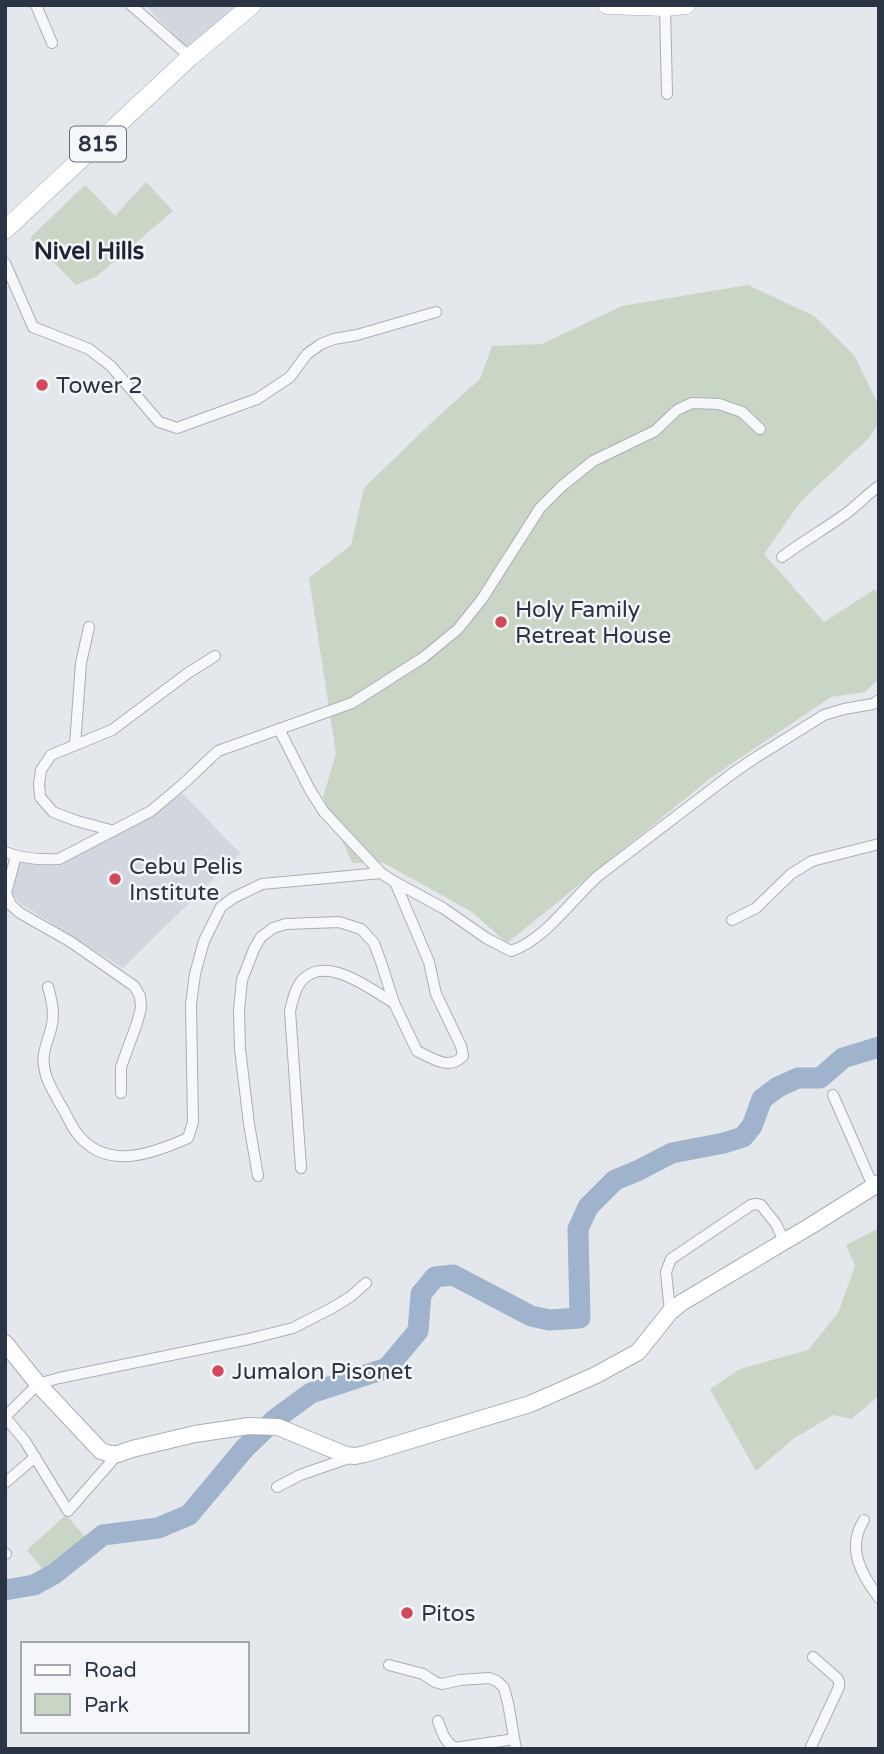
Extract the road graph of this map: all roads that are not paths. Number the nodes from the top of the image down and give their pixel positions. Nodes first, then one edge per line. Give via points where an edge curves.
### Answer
1 (36, 5) edge
2 (131, 5) edge
3 (252, 5) edge
4 (607, 5) edge
5 (686, 5) edge
6 (665, 7) junction
7 (52, 43) dead end
8 (190, 57) junction
9 (667, 94) dead end
10 (5, 230) edge
11 (5, 263) edge
12 (436, 312) dead end
13 (760, 429) dead end
14 (879, 486) edge
15 (782, 557) dead end
16 (89, 627) dead end
17 (215, 656) dead end
18 (877, 705) edge
19 (279, 729) junction
20 (75, 745) junction
21 (114, 831) junction
22 (879, 844) edge
23 (5, 852) edge
24 (16, 856) junction
25 (381, 873) junction
26 (395, 883) junction
27 (6, 893) edge
28 (732, 920) dead end
29 (48, 987) dead end
30 (394, 1003) junction
31 (121, 1093) dead end
32 (833, 1095) dead end
33 (301, 1168) dead end
34 (258, 1176) dead end
35 (876, 1185) edge
36 (784, 1241) junction
37 (366, 1283) dead end
38 (670, 1312) junction
39 (5, 1343) edge
40 (38, 1384) junction
41 (5, 1417) edge
42 (118, 1454) junction
43 (35, 1457) junction
44 (355, 1457) junction
45 (5, 1483) edge
46 (277, 1487) dead end
47 (864, 1520) dead end
48 (879, 1598) edge
49 (813, 1657) dead end
50 (389, 1665) dead end
51 (438, 1721) dead end
52 (515, 1744) edge
53 (810, 1749) edge

1 - 7 street
2 - 8 street
3 - 8 main road, 815
4 - 6 main road
5 - 6 main road
6 - 9 street
8 - 10 main road, 815
11 - 12 street via 33,327 89,349 111,366 159,422 177,428 257,399 290,377 321,344
13 - 19 street via 743,412 719,404 692,403 655,431 593,461 540,508 482,599 457,629 424,657 352,703
14 - 15 street
16 - 20 street via 81,663
17 - 20 street via 112,730
18 - 26 street via 824,715 733,773 598,876 522,948 511,951 502,947
19 - 21 street via 218,751 151,811
19 - 25 street via 324,812
20 - 21 street via 51,755 41,770 40,797 53,812
21 - 24 street via 60,859
22 - 28 street via 812,861 791,874 756,908
23 - 24 street
24 - 27 street
25 - 26 street
25 - 29 street via 262,884 221,907 204,941 192,994 193,1122 188,1138 163,1149 132,1157 105,1155 77,1133 47,1080 43,1055 53,1004
26 - 30 street via 463,1056 447,1064 417,1051
27 - 31 street via 20,913 71,942 134,986 140,996 141,1008 121,1068
30 - 33 street via 335,971 305,976 295,993 290,1011
30 - 34 street via 374,943 361,929 339,922 286,924 261,937 242,979 239,1010
32 - 35 street
35 - 36 street
36 - 38 street
36 - 38 street via 761,1205 751,1205 671,1259 666,1272
37 - 40 street via 350,1297 293,1328
38 - 44 street via 638,1352 596,1375 530,1404
39 - 40 street
40 - 41 street
40 - 42 street via 101,1451
41 - 43 street
42 - 43 street via 68,1511
42 - 44 street via 249,1426 278,1427
43 - 45 street
44 - 46 street
47 - 48 street via 855,1546 860,1568
49 - 53 street via 839,1687
50 - 52 street via 442,1684 497,1681 504,1688
51 - 52 street via 448,1744 455,1748

